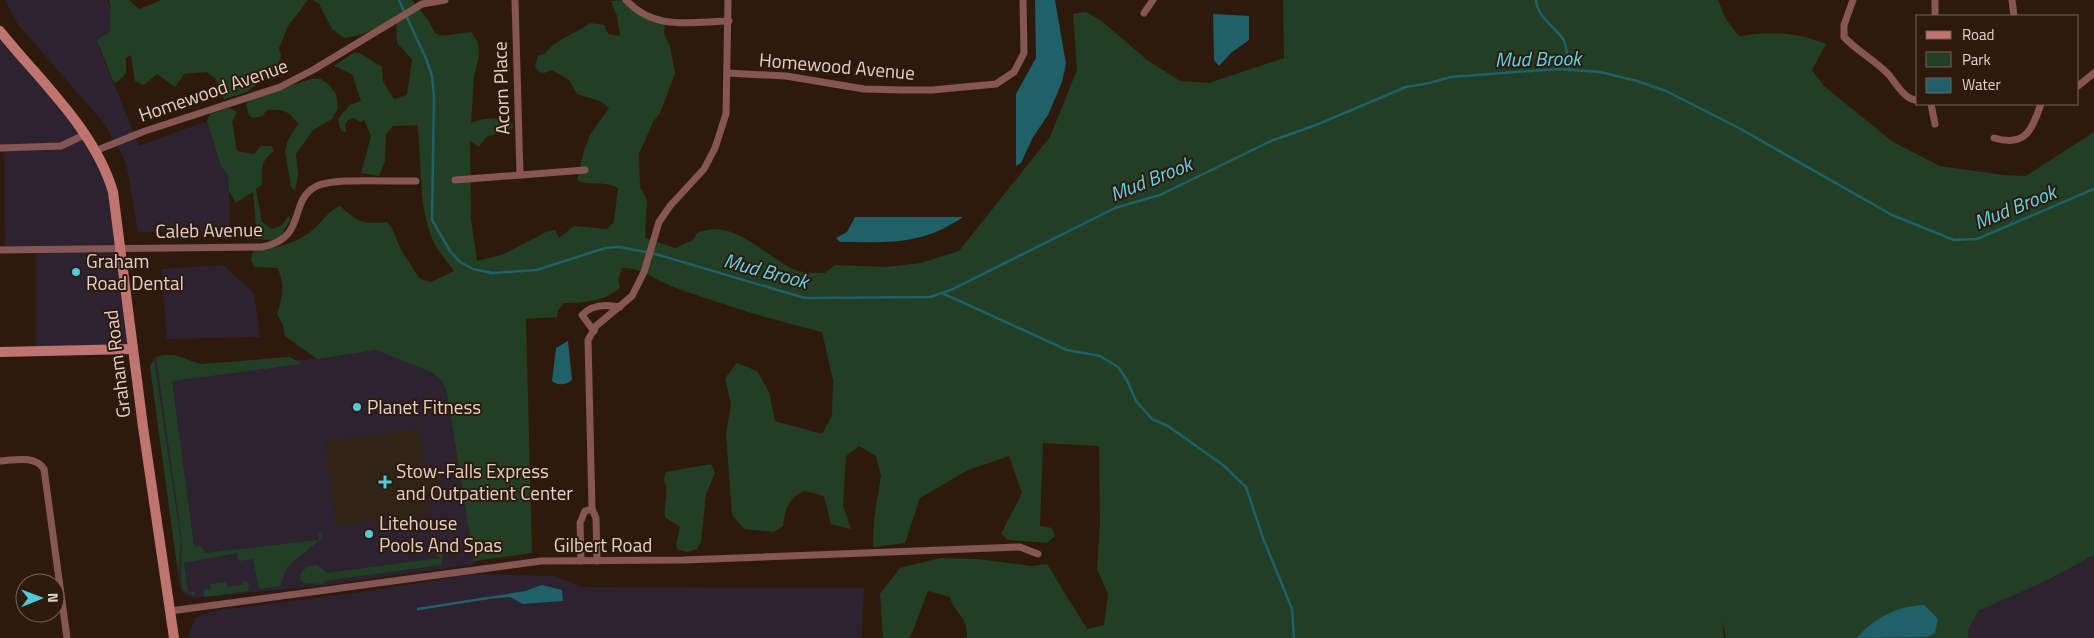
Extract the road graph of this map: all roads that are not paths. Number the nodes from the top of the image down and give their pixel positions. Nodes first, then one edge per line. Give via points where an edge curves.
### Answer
1 (445, 0) edge
2 (515, 0) edge
3 (626, 0) edge
4 (728, 0) edge
5 (1023, 0) edge
6 (1153, 0) edge
7 (1853, 0) edge
8 (1935, 0) edge
9 (2012, 0) edge
10 (420, 4) edge
11 (1144, 13) dead end
12 (1935, 15) edge
13 (2014, 15) edge
14 (729, 21) junction
15 (0, 32) edge
16 (727, 73) junction
17 (2094, 73) edge
18 (2079, 85) edge
19 (1916, 99) edge
20 (1931, 105) edge
21 (2041, 105) edge
22 (1935, 124) dead end
23 (84, 135) junction
24 (1994, 138) dead end
25 (0, 148) edge
26 (95, 151) junction
27 (585, 170) dead end
28 (520, 175) junction
29 (455, 180) dead end
30 (416, 181) dead end
31 (121, 248) junction
32 (0, 250) edge
33 (620, 307) junction
34 (594, 331) junction
35 (133, 350) junction
36 (0, 352) edge
37 (0, 461) edge
38 (592, 509) junction
39 (1038, 554) dead end
40 (581, 561) junction
41 (597, 561) junction
42 (170, 611) junction
43 (67, 638) edge
44 (174, 638) edge

1 - 10 street, Homewood Avenue
2 - 28 street, Acorn Place
3 - 14 street via 636,11 665,22
4 - 14 street
5 - 16 street, Homewood Avenue via 1024,53 1014,72 996,84 902,90 864,88 786,76
6 - 11 street
7 - 19 street via 1844,25 1844,37 1874,59 1908,97
8 - 12 street
9 - 13 street
10 - 26 street, Homewood Avenue via 280,87
14 - 16 street
15 - 23 main road, Graham Road
16 - 33 street via 726,114 715,148 704,169 659,222 641,278 632,296
17 - 18 street
20 - 22 street
21 - 24 street via 2027,134 2019,140 2007,142
23 - 25 street via 61,146
23 - 26 main road, Graham Road
26 - 31 main road, Graham Road via 113,192
27 - 28 street
28 - 29 street
30 - 31 street, Caleb Avenue via 338,182 316,186 308,194 291,230 274,245
31 - 32 street, Caleb Avenue
31 - 35 main road, Graham Road
33 - 34 street
33 - 34 street via 599,306 585,312 582,315
34 - 38 street via 588,340
35 - 36 main road
35 - 42 main road, Graham Road
37 - 43 street via 37,461 44,469
38 - 40 street via 585,511 581,519
38 - 41 street via 596,518
39 - 41 street, Gilbert Road via 1020,547
40 - 41 street, Gilbert Road
40 - 42 street, Gilbert Road via 510,565
42 - 44 main road, Graham Road

